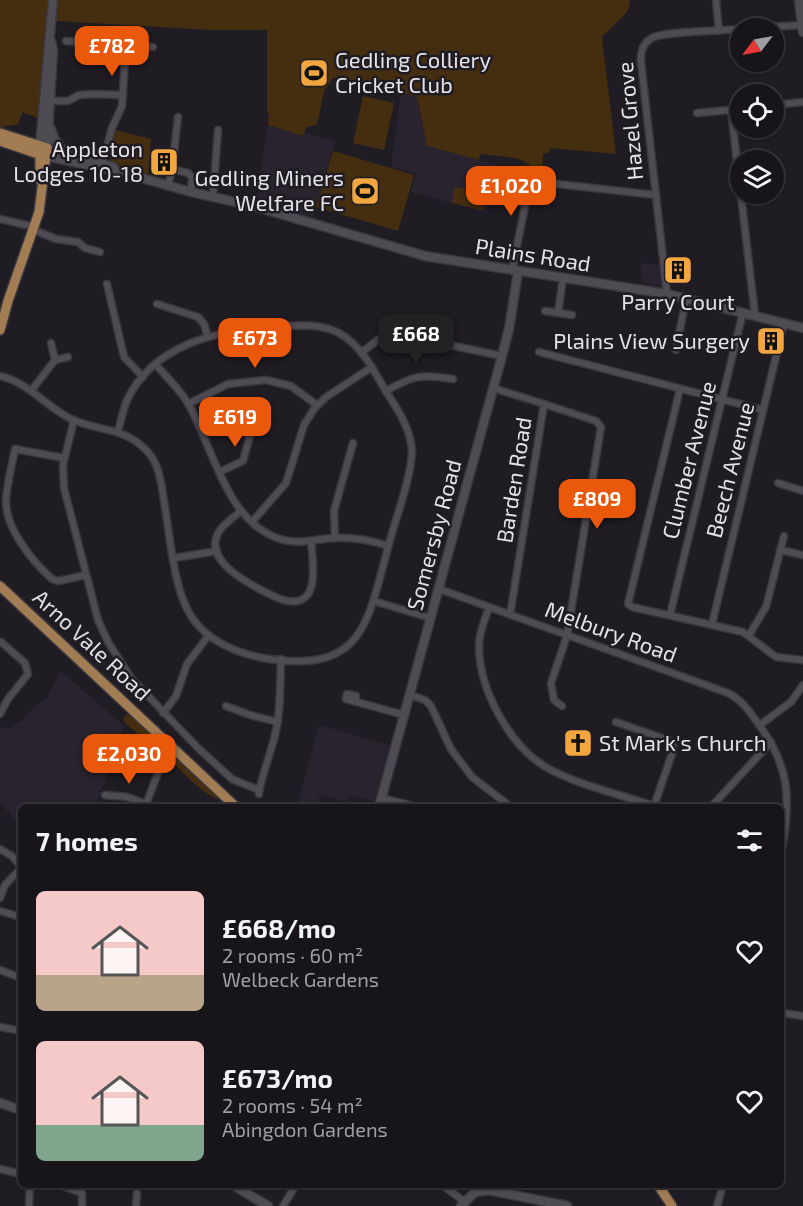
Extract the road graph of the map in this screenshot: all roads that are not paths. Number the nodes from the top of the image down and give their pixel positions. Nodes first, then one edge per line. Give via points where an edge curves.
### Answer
1 (53, 0) edge
2 (716, 0) edge
3 (799, 0) edge
4 (784, 29) edge
5 (802, 29) edge
6 (730, 30) edge
7 (719, 31) junction
8 (51, 41) junction
9 (66, 41) dead end
10 (126, 46) junction
11 (153, 47) dead end
12 (123, 95) junction
13 (50, 101) junction
14 (803, 102) edge
15 (784, 104) edge
16 (730, 110) edge
17 (697, 113) dead end
18 (178, 117) dead end
19 (49, 120) junction
20 (218, 130) dead end
21 (0, 133) edge
22 (734, 138) edge
23 (0, 141) edge
24 (43, 151) junction
25 (65, 153) junction
26 (101, 166) junction
27 (172, 169) junction
28 (168, 186) junction
29 (191, 192) junction
30 (656, 195) junction
31 (213, 197) junction
32 (0, 219) edge
33 (35, 229) junction
34 (100, 252) dead end
35 (515, 271) junction
36 (563, 278) junction
37 (107, 284) dead end
38 (667, 294) junction
39 (686, 299) junction
40 (4, 301) edge
41 (160, 302) dead end
42 (545, 311) dead end
43 (743, 312) junction
44 (558, 313) junction
45 (572, 315) dead end
46 (755, 315) junction
47 (784, 323) junction
48 (803, 328) edge
49 (0, 330) edge
50 (208, 337) junction
51 (51, 343) dead end
52 (676, 350) dead end
53 (362, 352) junction
54 (539, 352) dead end
55 (502, 356) junction
56 (68, 357) dead end
57 (55, 360) junction
58 (156, 365) junction
59 (372, 367) junction
60 (0, 376) edge
61 (143, 377) junction
62 (453, 379) dead end
63 (493, 388) junction
64 (680, 389) junction
65 (31, 391) junction
66 (386, 391) junction
67 (722, 400) junction
68 (188, 404) junction
69 (544, 404) junction
70 (317, 405) junction
71 (763, 410) junction
72 (74, 420) junction
73 (253, 425) dead end
74 (118, 431) junction
75 (352, 443) dead end
76 (7, 447) dead end
77 (15, 449) junction
78 (64, 458) junction
79 (219, 472) junction
80 (778, 483) dead end
81 (803, 491) edge
82 (241, 511) junction
83 (252, 522) junction
84 (784, 536) dead end
85 (335, 538) junction
86 (311, 541) junction
87 (388, 546) junction
88 (780, 550) junction
89 (217, 551) junction
90 (803, 555) edge
91 (174, 558) junction
92 (86, 575) junction
93 (0, 586) edge
94 (439, 589) junction
95 (374, 601) junction
96 (489, 608) junction
97 (510, 615) junction
98 (669, 615) junction
99 (430, 618) junction
100 (711, 624) junction
101 (209, 635) junction
102 (749, 635) junction
103 (567, 636) junction
104 (1, 642) edge
105 (281, 659) junction
106 (803, 660) edge
107 (803, 685) edge
108 (410, 695) junction
109 (355, 702) dead end
110 (229, 704) dead end
111 (562, 706) dead end
112 (164, 713) junction
113 (0, 714) edge
114 (404, 715) junction
115 (278, 722) junction
116 (616, 722) dead end
117 (760, 725) junction
118 (771, 742) junction
119 (161, 765) dead end
120 (105, 795) dead end
121 (382, 798) junction
122 (143, 804) edge
123 (147, 804) edge
124 (233, 804) edge
125 (380, 804) edge
126 (405, 804) edge
127 (507, 804) edge
128 (649, 804) edge
129 (656, 804) edge
130 (714, 804) edge
131 (784, 838) edge
132 (0, 849) edge
133 (18, 863) edge
134 (18, 870) edge
135 (0, 898) edge
136 (0, 911) edge
137 (18, 916) edge
138 (1, 972) edge
139 (18, 977) edge
140 (784, 1013) edge
141 (803, 1016) edge
142 (0, 1027) edge
143 (18, 1030) edge
144 (12, 1037) dead end
145 (0, 1103) edge
146 (18, 1109) edge
147 (0, 1169) edge
148 (18, 1173) edge
149 (30, 1188) edge
150 (68, 1188) edge
151 (238, 1188) edge
152 (294, 1188) edge
153 (445, 1188) edge
154 (475, 1188) edge
155 (660, 1188) edge
156 (722, 1188) edge
157 (137, 1193) dead end
158 (463, 1204) edge
159 (29, 1206) edge
160 (82, 1206) edge
161 (136, 1206) edge
162 (268, 1206) edge
163 (283, 1206) edge
164 (567, 1206) edge
165 (672, 1206) edge
166 (717, 1206) edge

1 - 8 street
2 - 7 street
3 - 5 street
4 - 5 street
6 - 7 street, Hazel Grove
7 - 30 street, Hazel Grove via 657,36 642,48 640,62
8 - 13 street
8 - 24 street
9 - 10 street via 97,47
10 - 11 street
10 - 12 street
12 - 13 street via 79,95 68,101
12 - 26 street
13 - 19 street
14 - 15 street
16 - 17 street
18 - 27 street
19 - 24 street
19 - 25 street via 54,138
20 - 31 street
21 - 24 main road
22 - 46 street
23 - 24 main road
24 - 25 street, Plains Road
24 - 26 street, Plains Road
24 - 33 main road via 42,200
25 - 26 street, Plains Road
26 - 28 street, Plains Road
27 - 28 street
27 - 29 street via 192,177
28 - 29 street, Plains Road
29 - 31 street, Plains Road
30 - 35 street via 530,181
30 - 38 street, Hazel Grove
31 - 35 street, Plains Road via 425,256
32 - 33 street
33 - 34 street
33 - 40 main road
35 - 36 street, Plains Road
35 - 55 street, Somersby Road
36 - 38 street, Plains Road
36 - 44 street
37 - 61 street via 124,357
38 - 39 street, Plains Road
39 - 43 street, Plains Road
39 - 52 street
40 - 49 main road
41 - 50 street via 198,317
42 - 44 street
43 - 46 street, Plains Road
43 - 67 street, Clumber Avenue
44 - 45 street
46 - 47 street, Plains Road
47 - 48 street, Plains Road
47 - 71 street, Beech Avenue
50 - 53 street via 239,330 316,326 340,334
50 - 58 street via 179,348
51 - 57 street
53 - 55 street via 382,338 397,334
53 - 59 street
54 - 64 street
55 - 63 street, Somersby Road
56 - 57 street
57 - 65 street
58 - 61 street
58 - 68 street
59 - 66 street
59 - 70 street
60 - 65 street
61 - 74 street via 127,402
62 - 66 street via 417,377
63 - 69 street, Barden Road
63 - 94 street, Somersby Road
64 - 67 street
64 - 98 street via 628,604
65 - 72 street
66 - 87 street via 407,427 412,452
67 - 71 street
67 - 98 street, Clumber Avenue
68 - 70 street via 228,384 266,380 291,386
68 - 79 street
69 - 97 street, Barden Road
69 - 103 street via 601,425
70 - 83 street via 304,425 286,483
71 - 100 street, Beech Avenue
72 - 74 street
72 - 78 street
73 - 79 street via 243,461
74 - 91 street via 138,442 156,464
75 - 85 street via 334,511
76 - 77 street
77 - 78 street
77 - 92 street via 6,500 11,527 52,579
78 - 92 street via 64,488
79 - 82 street
80 - 81 street
82 - 83 street
82 - 89 street via 220,530
83 - 86 street via 280,539
84 - 88 street
85 - 86 street
85 - 87 street via 370,540
86 - 89 street via 314,583 304,597 292,601 275,597 228,569
87 - 95 street
88 - 90 street
88 - 102 street via 766,607
89 - 91 street
91 - 101 street via 186,606
92 - 112 street via 111,650
93 - 124 main road, Arno Vale Road
94 - 96 street, Melbury Road
94 - 99 street, Somersby Road
95 - 99 street
95 - 105 street via 362,631 340,651 310,660
96 - 97 street, Melbury Road
96 - 128 street via 480,638 482,669 496,708 520,745 553,770
97 - 103 street, Melbury Road
98 - 100 street
99 - 108 street, Somersby Road
100 - 102 street
101 - 105 street via 242,652
101 - 112 street via 187,664 176,696
102 - 106 street via 776,657
103 - 111 street via 551,683 554,700
103 - 117 street, Melbury Road via 731,694
104 - 113 street via 24,663 28,674
105 - 115 street
107 - 117 street via 795,698
108 - 114 street, Somersby Road
108 - 127 street via 431,706 451,749 472,777
109 - 114 street
110 - 115 street via 250,715
112 - 115 street via 228,776 259,792
114 - 121 street, Somersby Road
116 - 129 street via 668,740 674,747
117 - 118 street, Melbury Road
118 - 130 street
118 - 131 street, Melbury Road via 785,780
119 - 123 street
120 - 122 street via 115,793
121 - 125 street, Somersby Road
121 - 126 street
132 - 133 street
134 - 135 street
136 - 137 street
138 - 139 street
140 - 141 street
142 - 143 street
143 - 144 street
145 - 146 street
147 - 148 street
149 - 159 street
150 - 160 street via 82,1193
151 - 162 street
152 - 163 street
153 - 158 street
154 - 158 street
154 - 164 street
155 - 165 main road
156 - 166 street
157 - 161 street

